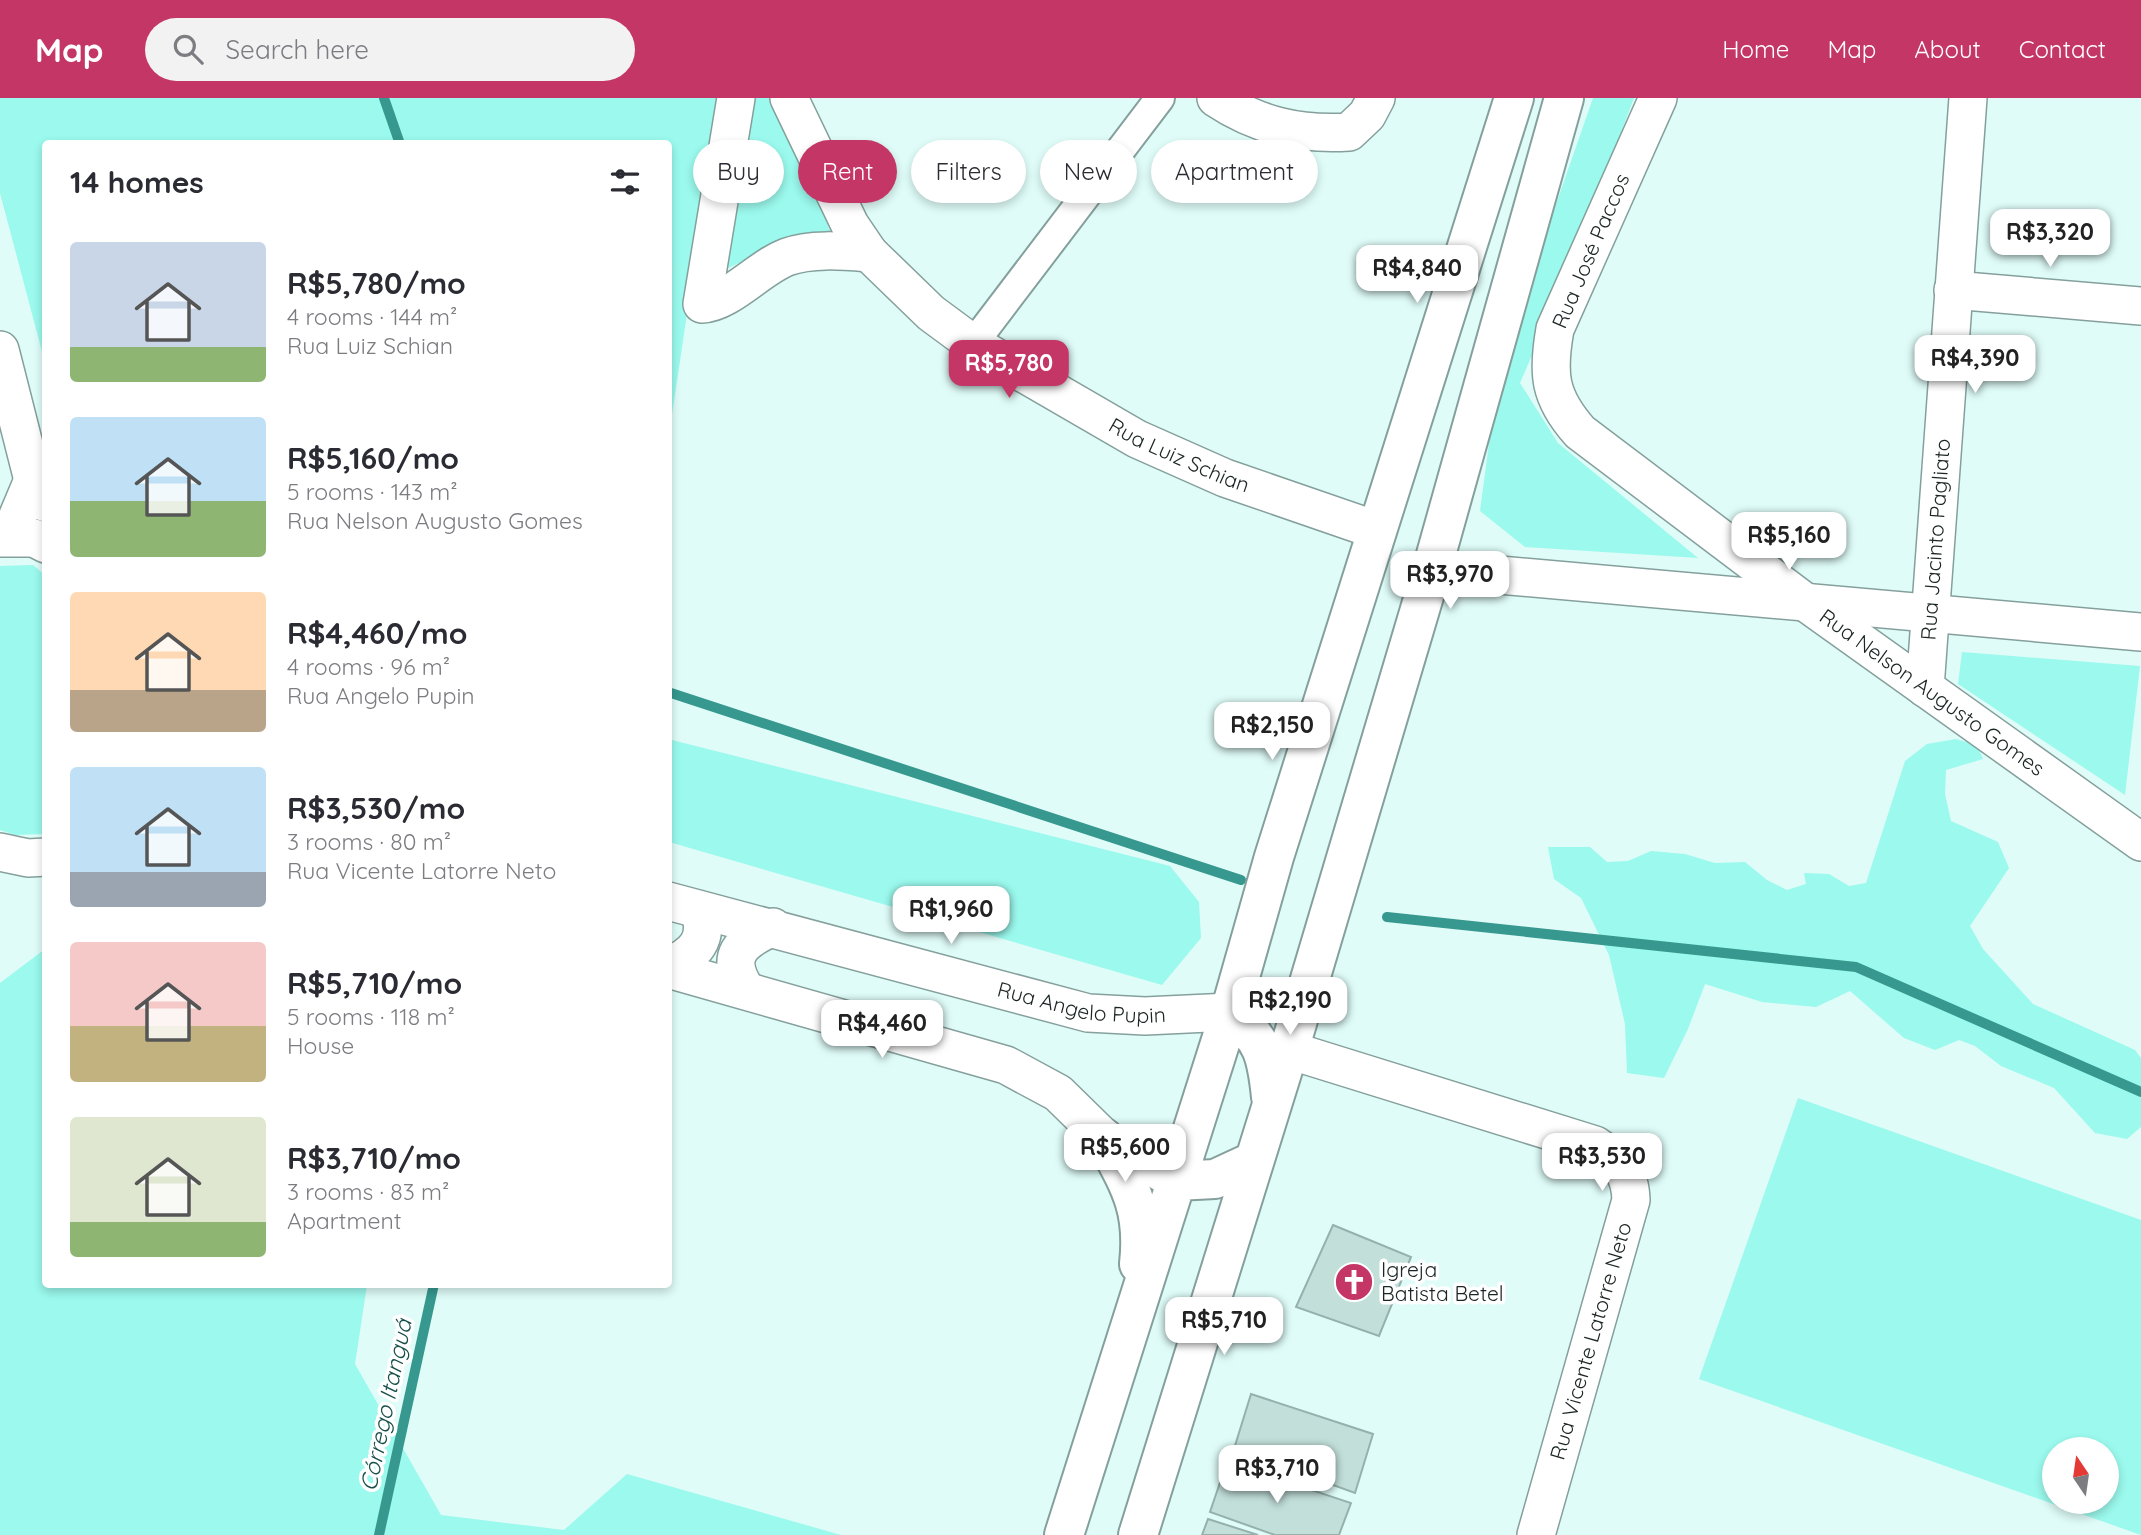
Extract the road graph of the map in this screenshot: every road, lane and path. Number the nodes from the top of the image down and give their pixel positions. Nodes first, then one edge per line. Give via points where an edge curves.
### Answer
1 (736, 98) edge
2 (789, 98) edge
3 (1160, 98) edge
4 (1216, 98) edge
5 (1376, 98) edge
6 (1514, 98) edge
7 (1564, 98) edge
8 (1658, 98) edge
9 (1968, 98) edge
10 (869, 253) junction
11 (1953, 289) junction
12 (2141, 306) edge
13 (973, 344) junction
14 (0, 350) edge
15 (1560, 409) joint
16 (39, 492) edge
17 (1376, 530) junction
18 (3, 536) edge
19 (42, 542) edge
20 (1432, 569) junction
21 (1805, 602) junction
22 (1931, 614) junction
23 (2141, 632) edge
24 (1925, 688) junction
25 (2141, 842) edge
26 (0, 852) edge
27 (42, 857) edge
28 (684, 905) edge
29 (773, 927) junction
30 (672, 965) edge
31 (672, 968) edge
32 (746, 990) junction
33 (1230, 1012) junction
34 (1289, 1050) junction
35 (1272, 1105) junction
36 (1104, 1139) junction
37 (1254, 1161) junction
38 (1176, 1181) junction
39 (1135, 1308) junction
40 (1540, 1534) edge
41 (1064, 1535) edge
42 (1138, 1535) edge

1 - 10 street via 702,304 714,303 788,256
2 - 10 street, Rua Luiz Schian via 850,225
3 - 13 street
4 - 5 street via 1271,126 1326,134 1349,132 1367,115
6 - 17 main road
7 - 20 main road
8 - 15 street, Rua José Paccos via 1555,329 1551,381
9 - 11 street, Rua Jacinto Pagliato
10 - 13 street, Rua Luiz Schian via 931,313
11 - 12 street
11 - 22 street, Rua Jacinto Pagliato
13 - 17 street, Rua Luiz Schian via 1138,439 1225,478
14 - 16 street
15 - 21 street, Rua Nelson Augusto Gomes via 1580,432
16 - 18 street
17 - 33 main road via 1273,857
18 - 19 street
20 - 21 street
20 - 34 main road
21 - 22 street
21 - 24 street, Rua Nelson Augusto Gomes
22 - 23 street
22 - 24 street, Rua Jacinto Pagliato
24 - 25 street, Rua Nelson Augusto Gomes
26 - 27 street
28 - 29 street, Rua Angelo Pupin
28 - 30 street, Rua Angelo Pupin via 703,927 700,943 694,953
29 - 32 street via 754,935 738,952 736,974
29 - 33 street, Rua Angelo Pupin via 1087,1013
31 - 32 street, Rua Angelo Pupin
32 - 36 street, Rua Angelo Pupin via 1006,1065 1058,1093
33 - 35 main road via 1259,1040
33 - 38 main road
34 - 35 main road
34 - 40 street, Rua Vicente Latorre Neto via 1595,1145 1621,1162 1631,1184 1631,1200
35 - 37 main road
36 - 38 street, Rua Angelo Pupin
36 - 39 main road via 1134,1193 1142,1234
37 - 38 main road via 1215,1179
37 - 42 main road
38 - 39 main road
39 - 41 main road

